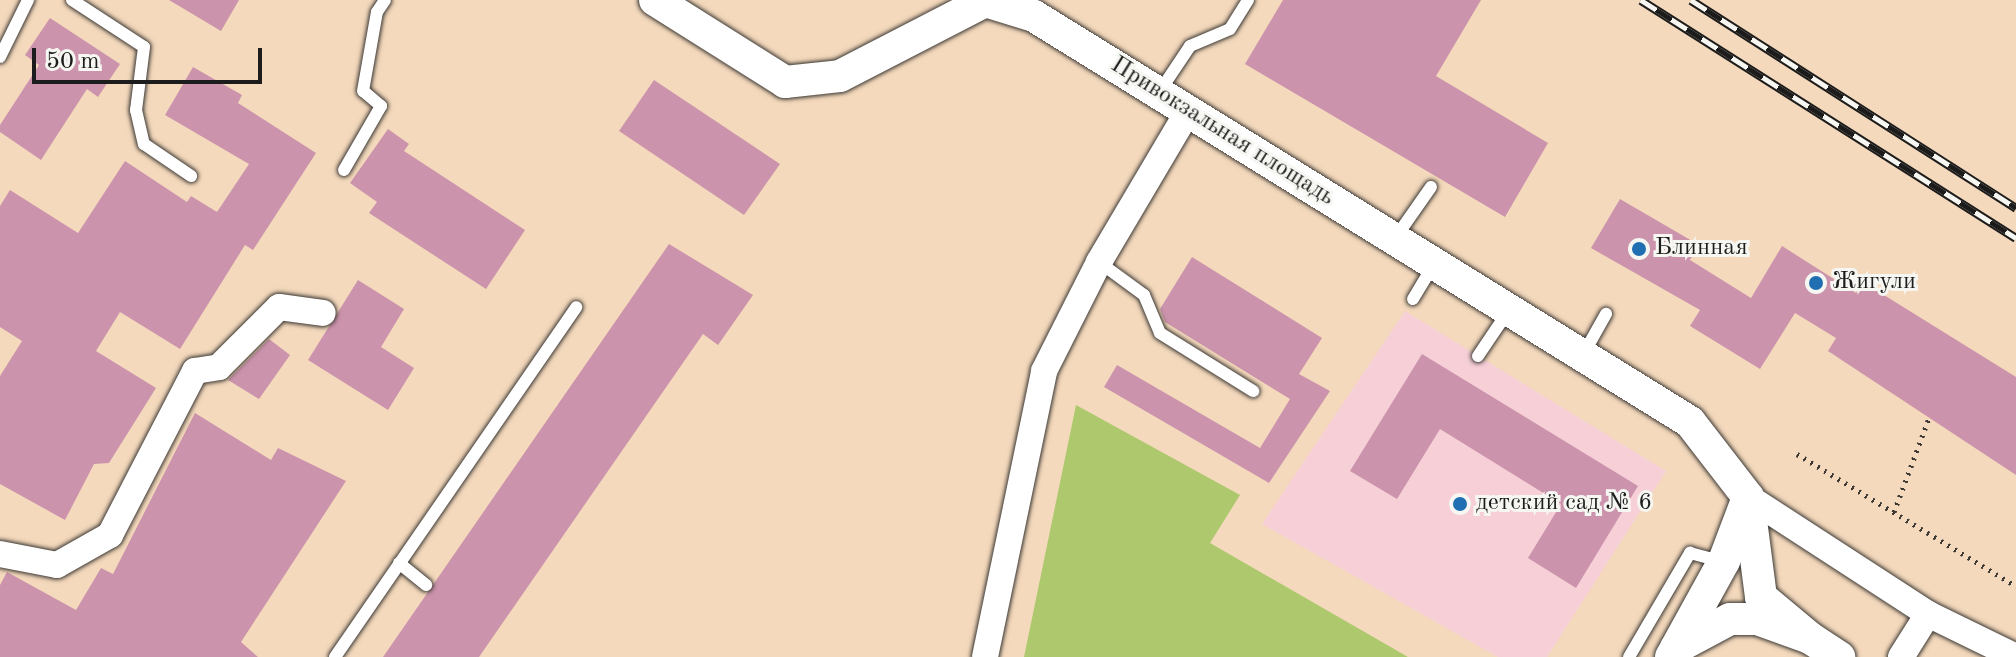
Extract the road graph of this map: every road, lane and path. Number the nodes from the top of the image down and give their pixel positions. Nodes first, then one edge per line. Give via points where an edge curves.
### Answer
1 (28, 0) edge
2 (72, 0) edge
3 (385, 0) edge
4 (655, 0) edge
5 (985, 0) edge
6 (1248, 0) edge
7 (0, 57) edge
8 (1159, 94) junction
9 (1189, 110) junction
10 (344, 170) dead end
11 (191, 176) dead end
12 (1431, 187) dead end
13 (1394, 239) junction
14 (1099, 262) junction
15 (1434, 264) junction
16 (1413, 299) dead end
17 (576, 307) dead end
18 (1509, 310) junction
19 (323, 313) dead end
20 (1606, 314) dead end
21 (1478, 356) dead end
22 (1582, 356) junction
23 (1253, 391) dead end
24 (1929, 418) dead end
25 (1797, 454) dead end
26 (1748, 497) junction
27 (1894, 512) junction
28 (0, 554) edge
29 (1724, 561) junction
30 (399, 563) junction
31 (426, 585) dead end
32 (2016, 586) edge
33 (1928, 614) junction
34 (1810, 638) junction
35 (1674, 652) edge
36 (335, 657) edge
37 (985, 657) edge
38 (1629, 657) edge
39 (1839, 657) edge
40 (1901, 657) edge
41 (2016, 657) edge

1 - 7 lane
2 - 11 lane via 144,47 136,110 144,144
3 - 10 lane via 377,12 363,91 381,106
4 - 5 street, Привокзальная площадь via 785,82 840,76
5 - 8 street, Привокзальная площадь via 1034,16
6 - 8 lane via 1230,29 1190,46
8 - 9 street, Привокзальная площадь
9 - 13 street, Привокзальная площадь
9 - 14 street
12 - 13 lane
13 - 15 street, Привокзальная площадь
14 - 23 lane via 1144,295 1160,333
14 - 37 street via 1044,371
15 - 16 lane
15 - 18 street, Привокзальная площадь
17 - 30 lane
18 - 21 lane
18 - 22 street, Привокзальная площадь
19 - 28 street via 279,307 219,367 195,371 110,535 57,565
20 - 22 lane
22 - 26 street, Привокзальная площадь via 1690,422
24 - 27 path
25 - 27 path
26 - 29 street
26 - 33 street, Привокзальная площадь
26 - 34 street via 1761,597
27 - 32 path
29 - 35 street
29 - 38 lane via 1690,553
30 - 31 lane
30 - 36 lane
33 - 40 street
33 - 41 street, Привокзальная площадь
34 - 35 street via 1757,619 1730,619
34 - 39 street

